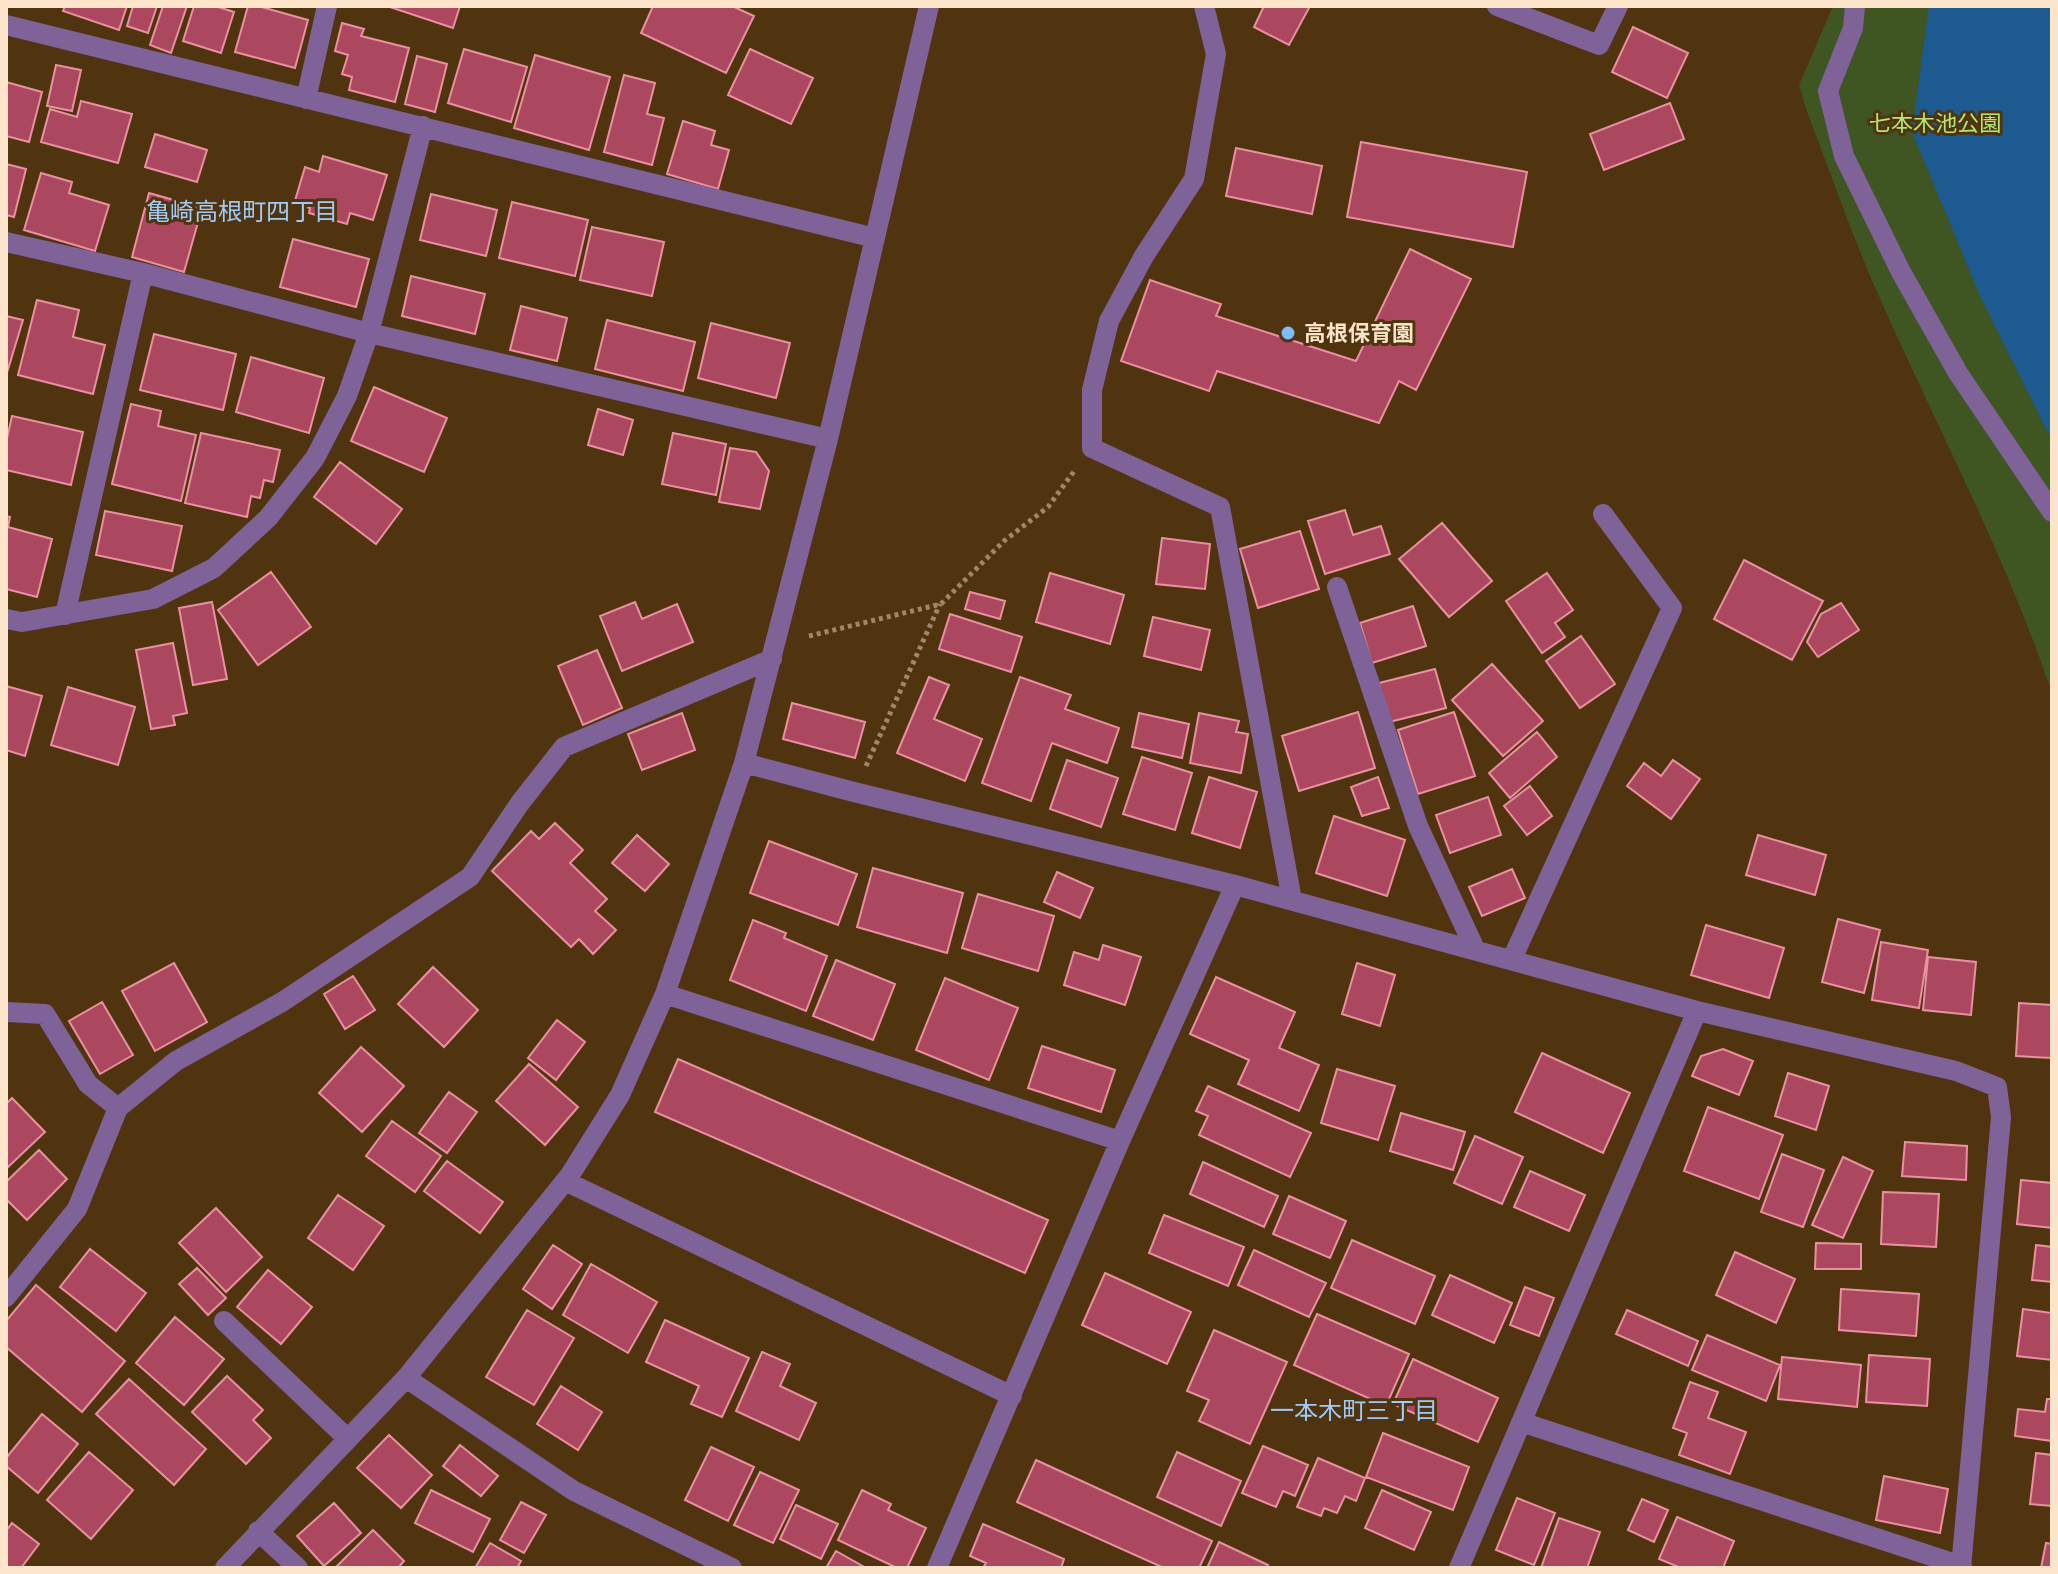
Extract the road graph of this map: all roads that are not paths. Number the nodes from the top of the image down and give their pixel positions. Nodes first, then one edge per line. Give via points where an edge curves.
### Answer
1 (327, 6) edge
2 (929, 6) edge
3 (1204, 6) edge
4 (1497, 6) edge
5 (1618, 6) edge
6 (1855, 6) edge
7 (6, 25) edge
8 (306, 99) junction
9 (423, 126) junction
10 (875, 238) junction
11 (6, 242) edge
12 (143, 273) junction
13 (369, 333) junction
14 (828, 439) junction
15 (2052, 512) edge
16 (1603, 514) dead end
17 (1337, 587) dead end
18 (65, 615) junction
19 (6, 619) edge
20 (774, 651) junction
21 (744, 763) junction
22 (1235, 885) junction
23 (1292, 900) junction
24 (1475, 949) junction
25 (1512, 959) junction
26 (665, 994) junction
27 (1697, 1011) junction
28 (6, 1012) edge
29 (118, 1108) junction
30 (1120, 1141) junction
31 (565, 1181) junction
32 (6, 1297) edge
33 (224, 1321) dead end
34 (406, 1378) junction
35 (1012, 1396) junction
36 (1521, 1422) junction
37 (348, 1439) junction
38 (258, 1531) junction
39 (1962, 1567) edge
40 (225, 1568) edge
41 (298, 1568) edge
42 (732, 1568) edge
43 (937, 1568) edge
44 (1459, 1568) edge

1 - 8 street
2 - 10 street
3 - 23 street via 1216,54 1194,179 1109,321 1092,390 1092,448 1220,507
4 - 5 street via 1599,45
6 - 15 street via 1853,28 1828,91 1844,156 1958,373
7 - 8 street
8 - 9 street
9 - 10 street
9 - 13 street
10 - 14 street
11 - 12 street
12 - 13 street
12 - 18 street
13 - 14 street
13 - 18 street via 347,396 315,458 258,528 214,568 153,599
14 - 20 street
16 - 25 street via 1672,608
17 - 24 street via 1418,826
18 - 19 street via 22,622
20 - 21 street
20 - 29 street via 564,747 470,877 282,1002 176,1061
21 - 22 street
21 - 26 street
22 - 23 street
22 - 30 street
23 - 24 street
24 - 25 street
25 - 27 street
26 - 30 street
26 - 31 street via 620,1095
27 - 36 street
27 - 39 street via 1956,1071 1997,1087 2001,1117
28 - 29 street via 45,1014 88,1084
29 - 32 street via 77,1209
30 - 35 street
31 - 34 street
31 - 35 street
33 - 37 street
34 - 37 street
34 - 42 street via 574,1491
35 - 43 street
36 - 39 street
36 - 44 street
37 - 38 street
38 - 40 street
38 - 41 street

